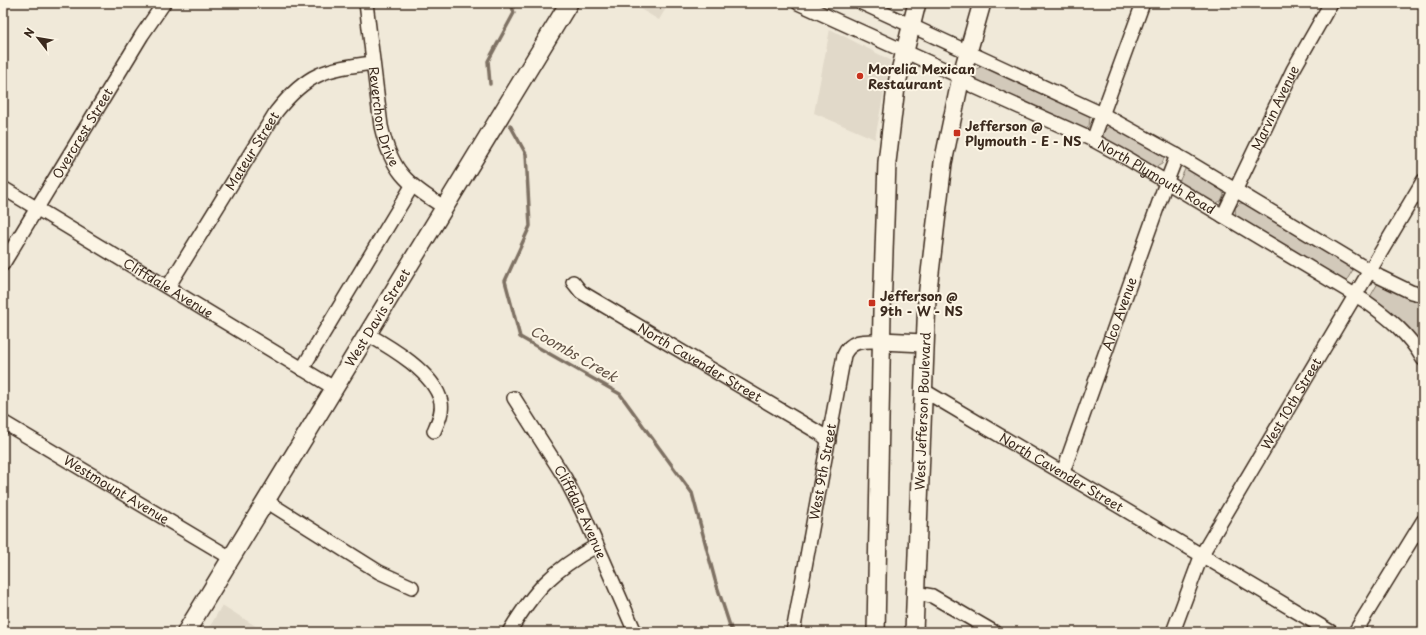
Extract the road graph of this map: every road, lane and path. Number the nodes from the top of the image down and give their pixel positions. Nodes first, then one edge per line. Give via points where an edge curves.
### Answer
1 (164, 3) edge
2 (366, 3) edge
3 (569, 3) edge
4 (798, 3) edge
5 (862, 3) edge
6 (917, 3) edge
7 (982, 3) edge
8 (1143, 3) edge
9 (1331, 3) edge
10 (911, 26) junction
11 (904, 51) junction
12 (968, 51) junction
13 (373, 63) junction
14 (961, 77) junction
15 (1102, 114) junction
16 (1093, 140) junction
17 (1177, 155) junction
18 (1423, 181) edge
19 (1166, 182) junction
20 (412, 186) junction
21 (3, 188) edge
22 (1236, 190) junction
23 (444, 206) junction
24 (37, 209) junction
25 (1223, 216) junction
26 (3, 264) edge
27 (1369, 271) junction
28 (572, 282) dead end
29 (168, 287) junction
30 (1355, 295) junction
31 (1423, 295) edge
32 (367, 334) junction
33 (881, 341) junction
34 (924, 343) junction
35 (1423, 359) edge
36 (302, 369) junction
37 (334, 388) junction
38 (923, 390) junction
39 (514, 398) dead end
40 (3, 422) edge
41 (434, 431) dead end
42 (829, 441) junction
43 (1064, 472) junction
44 (266, 501) junction
45 (1423, 521) edge
46 (596, 546) junction
47 (1202, 554) junction
48 (231, 558) junction
49 (412, 587) dead end
50 (915, 593) junction
51 (186, 632) edge
52 (509, 632) edge
53 (635, 632) edge
54 (793, 632) edge
55 (876, 632) edge
56 (914, 632) edge
57 (994, 632) edge
58 (1173, 632) edge
59 (1331, 632) edge
60 (1354, 632) edge

1 - 24 street, Overcrest Street
2 - 13 street, Reverchon Drive
3 - 23 main road, West Davis Street
4 - 11 street, North Plymouth Road
5 - 10 street
6 - 10 main road
7 - 12 main road, West Jefferson Boulevard
8 - 15 street
9 - 22 street, Marvin Avenue via 1292,70
10 - 11 main road
10 - 12 street
11 - 14 street, North Plymouth Road
11 - 33 main road via 891,118 887,162
12 - 14 main road, West Jefferson Boulevard
12 - 15 street
13 - 20 street, Reverchon Drive via 385,145 399,171
13 - 29 street, Mateur Street via 336,67 319,74 289,95
14 - 16 street, North Plymouth Road via 973,86
14 - 34 main road, West Jefferson Boulevard via 937,205
15 - 16 street
15 - 17 street
16 - 19 street, North Plymouth Road
17 - 19 street, Alco Avenue
17 - 22 street
18 - 27 street, West 10th Street
19 - 25 street, North Plymouth Road
19 - 43 street, Alco Avenue
20 - 23 street, Reverchon Drive
20 - 36 street
21 - 24 street, Cliffdale Avenue
22 - 25 street, Marvin Avenue
22 - 27 street
23 - 32 main road, West Davis Street
24 - 26 street, Overcrest Street
24 - 29 street, Cliffdale Avenue
25 - 30 street, North Plymouth Road
27 - 30 street, West 10th Street
27 - 31 street via 1394,285
28 - 42 street, North Cavender Street via 582,292
29 - 36 street, Cliffdale Avenue
30 - 35 street, North Plymouth Road via 1400,329
30 - 47 street, West 10th Street
32 - 37 main road, West Davis Street
32 - 41 street via 411,362 437,392 441,402 440,418
33 - 34 main road
33 - 42 street, West 9th Street via 854,343 847,348
33 - 55 main road
34 - 38 main road, West Jefferson Boulevard
36 - 37 street, Cliffdale Avenue
37 - 44 main road, West Davis Street
38 - 43 street, North Cavender Street
38 - 50 main road, West Jefferson Boulevard
39 - 46 street, Cliffdale Avenue via 565,478
40 - 48 street, Westmount Avenue
42 - 54 street, West 9th Street
43 - 47 street, North Cavender Street
44 - 48 main road, West Davis Street
44 - 49 street via 379,572
45 - 60 street
46 - 52 street via 568,562 546,581 531,598
46 - 53 street, Cliffdale Avenue
47 - 58 street, West 10th Street
47 - 59 street, North Cavender Street
48 - 51 main road, West Davis Street
50 - 56 main road, West Jefferson Boulevard
50 - 57 street via 932,596

